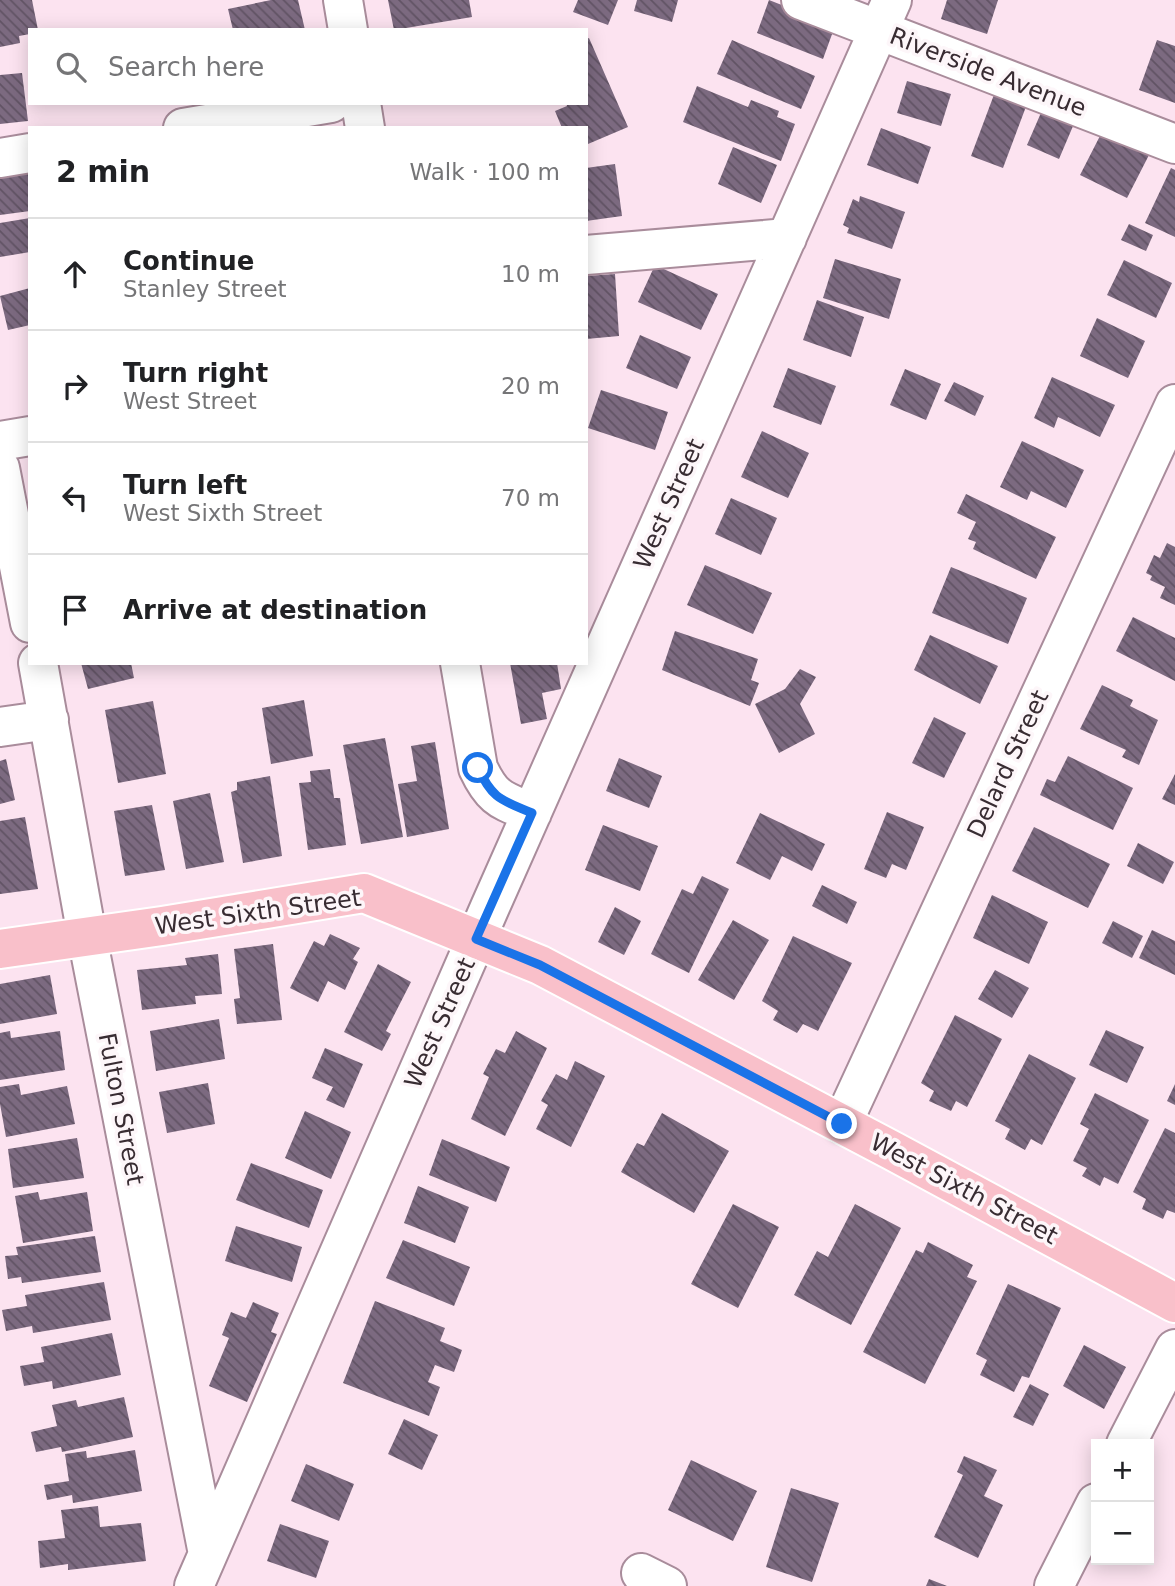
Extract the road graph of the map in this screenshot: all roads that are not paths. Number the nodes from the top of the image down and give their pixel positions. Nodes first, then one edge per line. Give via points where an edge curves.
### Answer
1 (343, 0) edge
2 (802, 0) edge
3 (886, 15) edge
4 (348, 28) edge
5 (319, 105) edge
6 (361, 105) edge
7 (195, 126) edge
8 (365, 126) edge
9 (1175, 144) edge
10 (28, 153) edge
11 (0, 158) edge
12 (787, 238) junction
13 (588, 255) edge
14 (1175, 404) edge
15 (28, 436) edge
16 (0, 441) edge
17 (0, 468) edge
18 (9, 566) edge
19 (28, 615) edge
20 (37, 665) edge
21 (460, 665) edge
22 (48, 720) junction
23 (0, 727) edge
24 (532, 813) junction
25 (87, 936) junction
26 (476, 939) junction
27 (0, 949) edge
28 (842, 1124) junction
29 (1175, 1303) edge
30 (1175, 1349) edge
31 (1129, 1439) edge
32 (1091, 1513) edge
33 (201, 1570) edge
34 (1054, 1586) edge

1 - 4 street
2 - 3 street, Riverside Avenue
3 - 9 street, Riverside Avenue
3 - 12 street, West Street
5 - 7 street
6 - 8 street
10 - 11 street
12 - 13 street
12 - 24 street, West Street
14 - 28 street, Delard Street
15 - 16 street
17 - 18 street
18 - 19 street
20 - 22 street, Fulton Street
21 - 24 street via 478,768 485,783 499,799
22 - 23 street
22 - 25 street, Fulton Street
24 - 26 street, West Street
25 - 26 main road, West Sixth Street via 364,893
25 - 27 main road, West Sixth Street
25 - 33 street, Fulton Street
26 - 28 main road, West Sixth Street via 540,965
26 - 33 street, West Street
28 - 29 main road, West Sixth Street
30 - 31 street
32 - 34 street

